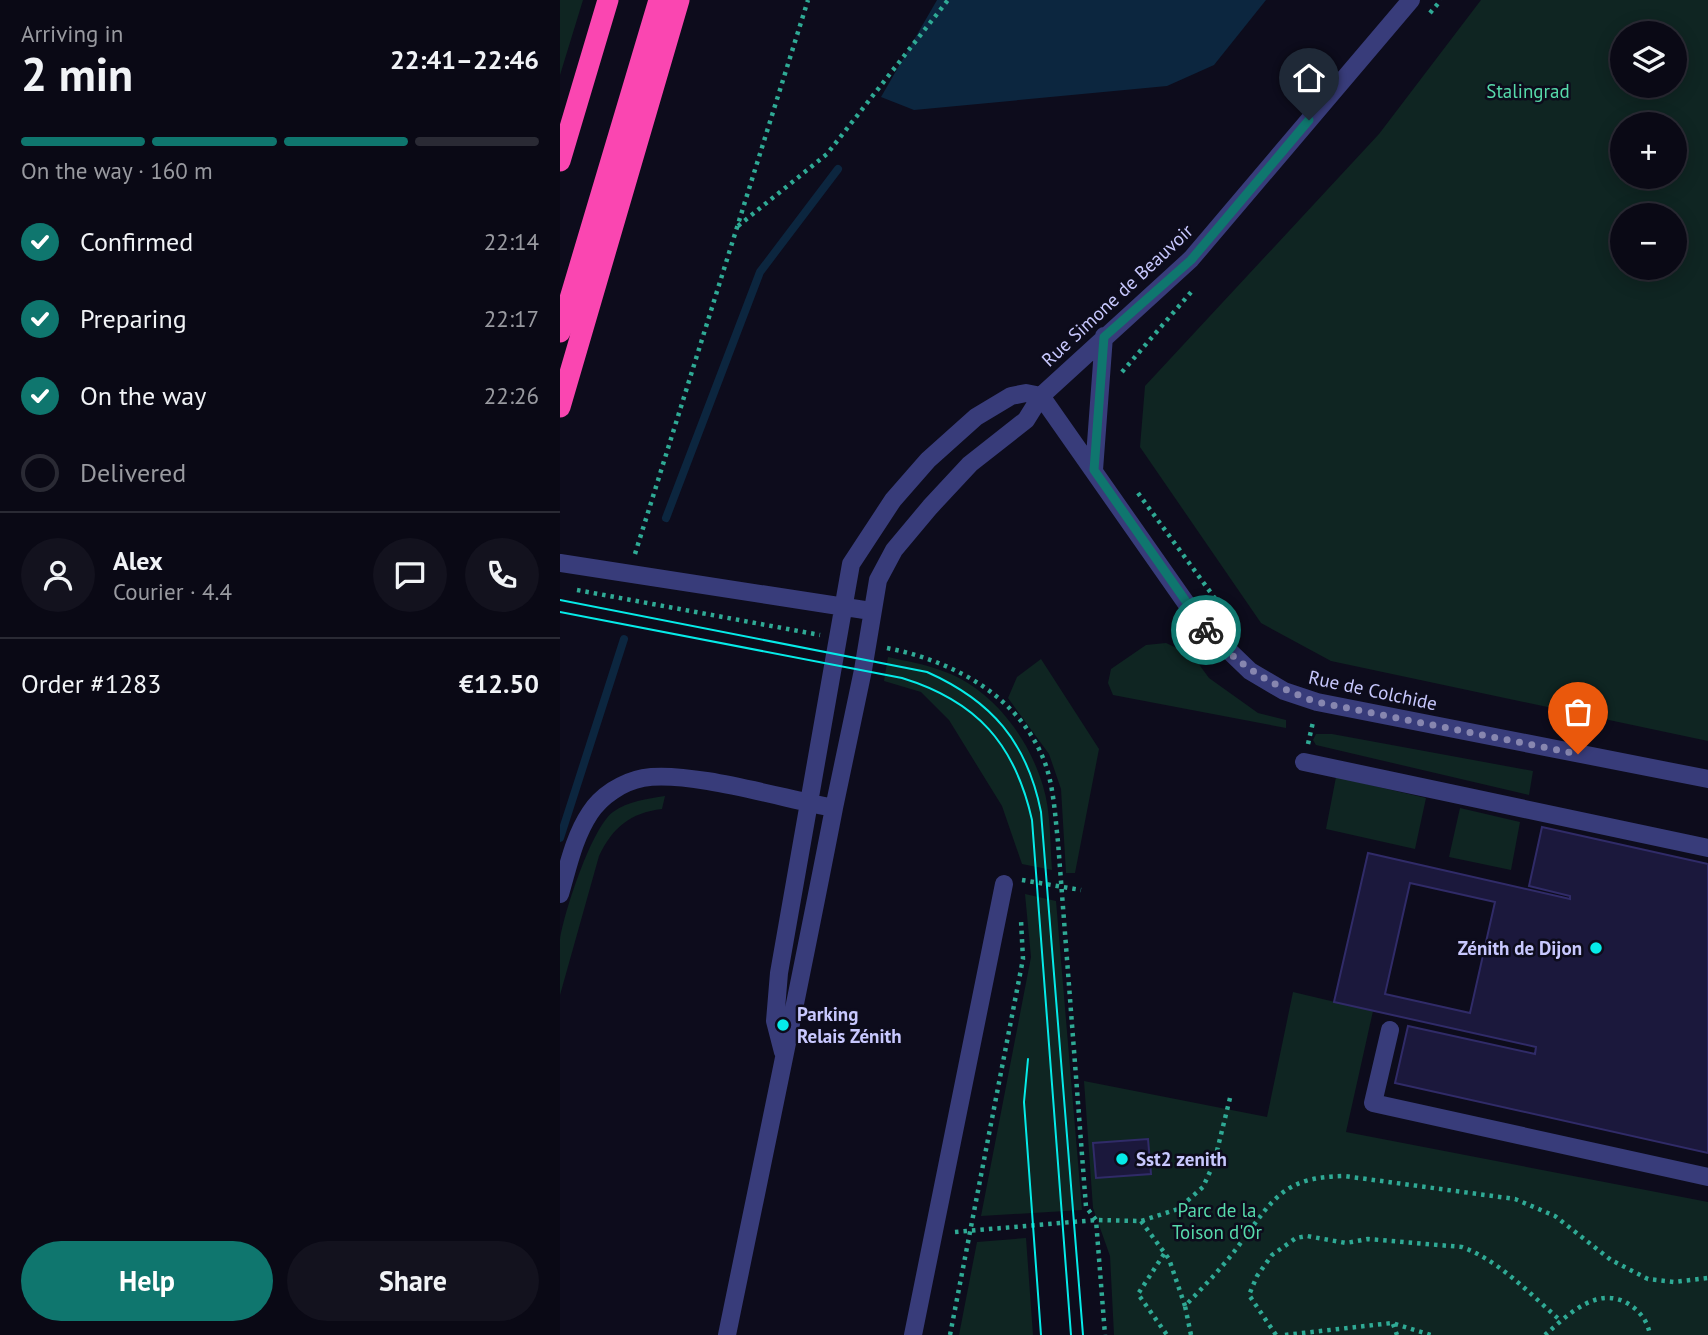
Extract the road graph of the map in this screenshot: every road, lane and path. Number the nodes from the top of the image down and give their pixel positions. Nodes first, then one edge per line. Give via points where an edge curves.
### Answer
1 (608, 0) edge
2 (659, 0) edge
3 (679, 0) edge
4 (808, 0) edge
5 (948, 0) edge
6 (1411, 0) edge
7 (1441, 0) edge
8 (1423, 21) dead end
9 (560, 161) edge
10 (737, 226) junction
11 (1199, 283) dead end
12 (560, 332) edge
13 (1104, 337) junction
14 (1118, 377) dead end
15 (1041, 396) junction
16 (560, 407) edge
17 (1094, 470) junction
18 (1130, 481) dead end
19 (560, 563) edge
20 (629, 572) junction
21 (572, 589) dead end
22 (660, 605) dead end
23 (842, 606) junction
24 (871, 611) junction
25 (1236, 627) dead end
26 (1317, 702) junction
27 (1304, 762) joint
28 (1708, 779) edge
29 (806, 803) junction
30 (834, 808) junction
31 (1708, 848) edge
32 (1004, 884) joint
33 (1081, 890) dead end
34 (560, 894) edge
35 (1020, 907) dead end
36 (1390, 1030) dead end
37 (783, 1052) junction
38 (1231, 1094) dead end
39 (1708, 1177) edge
40 (1141, 1221) junction
41 (971, 1230) junction
42 (933, 1234) junction
43 (1164, 1254) junction
44 (1708, 1278) edge
45 (1185, 1306) junction
46 (1561, 1321) junction
47 (1392, 1323) junction
48 (1327, 1333) edge
49 (727, 1335) edge
50 (913, 1335) edge
51 (950, 1335) edge
52 (1167, 1335) edge
53 (1191, 1335) edge
54 (1276, 1335) edge
55 (1285, 1335) edge
56 (1397, 1335) edge
57 (1431, 1335) edge
58 (1545, 1335) edge
59 (1650, 1335) edge

1 - 9 highway
2 - 12 highway
3 - 16 highway
4 - 10 path
5 - 10 path via 827,154
6 - 13 street, Rue Simone de Beauvoir via 1191,260
7 - 8 path
10 - 20 path
11 - 14 path
13 - 15 street, Rue Simone de Beauvoir
13 - 17 street
15 - 17 street, Rue de Colchide
15 - 23 street via 1011,396 976,417 928,460 893,500 856,555
15 - 24 street, Rue Simone de Beauvoir via 1026,420 970,464 894,550 877,580
17 - 26 street, Rue de Colchide via 1222,648 1272,684
18 - 25 path
19 - 20 street
20 - 23 street
21 - 22 path
23 - 24 street
23 - 29 street
24 - 30 street, Rue Simone de Beauvoir
26 - 27 path
26 - 28 street, Rue de Colchide
27 - 31 street
29 - 30 street
29 - 34 street via 678,777 623,785 591,811
29 - 37 street via 776,998 775,1021
30 - 37 street, Rue Simone de Beauvoir
32 - 33 path via 1023,880
32 - 42 street
35 - 41 path via 1023,959
36 - 39 street via 1373,1103
37 - 49 street, Rue Simone de Beauvoir
38 - 40 path via 1214,1163 1203,1187 1178,1209
40 - 41 path
40 - 43 path
41 - 42 path
41 - 51 path
42 - 50 street
43 - 45 path
43 - 52 path via 1138,1294
44 - 45 path via 1674,1283 1648,1279 1611,1260 1555,1216 1516,1199 1326,1176 1276,1196
45 - 53 path
46 - 54 path via 1477,1252 1462,1247 1368,1239 1346,1243 1307,1236 1272,1255 1249,1295
46 - 58 path
46 - 59 path via 1591,1300 1615,1298 1640,1313
47 - 48 path
47 - 56 path
47 - 57 path
48 - 55 path

